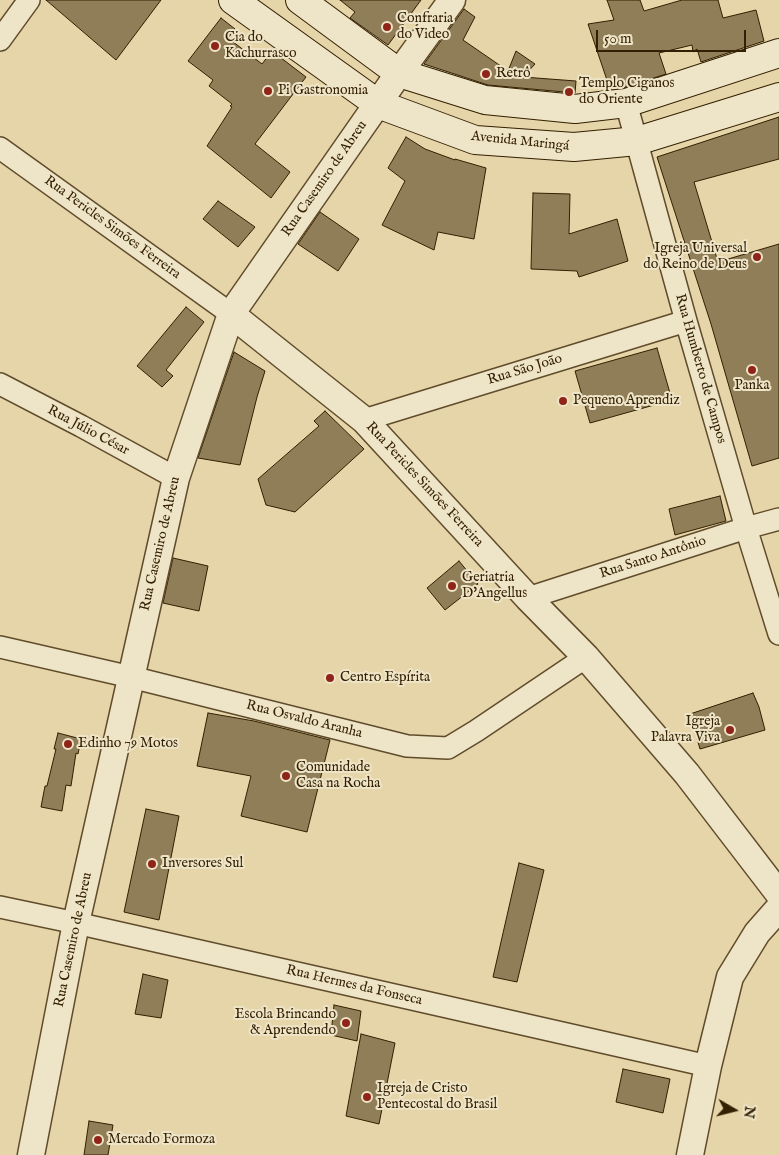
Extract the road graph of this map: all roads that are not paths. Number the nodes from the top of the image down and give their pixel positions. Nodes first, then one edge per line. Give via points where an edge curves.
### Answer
1 (29, 0) edge
2 (233, 0) edge
3 (300, 0) edge
4 (452, 0) edge
5 (0, 40) edge
6 (779, 53) edge
7 (399, 73) junction
8 (779, 97) edge
9 (626, 102) junction
10 (378, 104) junction
11 (638, 141) junction
12 (0, 148) edge
13 (231, 314) junction
14 (686, 321) junction
15 (0, 384) edge
16 (364, 420) junction
17 (176, 478) junction
18 (779, 519) edge
19 (746, 528) junction
20 (528, 598) junction
21 (779, 634) edge
22 (0, 647) edge
23 (586, 657) junction
24 (131, 677) junction
25 (779, 894) edge
26 (0, 907) edge
27 (779, 908) edge
28 (76, 923) junction
29 (708, 1066) junction
30 (31, 1155) edge
31 (690, 1155) edge

1 - 5 street
2 - 10 main road, Avenida Maringá
3 - 7 main road
4 - 7 street, Rua Casemiro de Abreu
6 - 9 main road
7 - 9 main road via 485,100 574,109
7 - 10 street, Rua Casemiro de Abreu
8 - 11 main road, Avenida Maringá
9 - 11 street, Rua Humberto de Campos
10 - 11 main road, Avenida Maringá via 475,140 574,147
10 - 13 street, Rua Casemiro de Abreu
11 - 14 street, Rua Humberto de Campos
12 - 13 street, Rua Pericles Simões Ferreira
13 - 16 street, Rua Pericles Simões Ferreira
13 - 17 street, Rua Casemiro de Abreu
14 - 16 street, Rua São João
14 - 19 street, Rua Humberto de Campos
15 - 17 street, Rua Júlio César
16 - 20 street, Rua Pericles Simões Ferreira
17 - 24 street, Rua Casemiro de Abreu
18 - 19 street, Rua Santo Antônio
19 - 20 street, Rua Santo Antônio
19 - 21 street, Rua Humberto de Campos
20 - 23 street, Rua Pericles Simões Ferreira
22 - 24 street, Rua Osvaldo Aranha
23 - 24 street, Rua Osvaldo Aranha via 448,748 407,746
23 - 25 street, Rua Pericles Simões Ferreira via 687,774
24 - 28 street, Rua Casemiro de Abreu
26 - 28 street, Rua Hermes da Fonseca
27 - 29 street via 756,934 730,977
28 - 29 street, Rua Hermes da Fonseca
28 - 30 street, Rua Casemiro de Abreu
29 - 31 street

